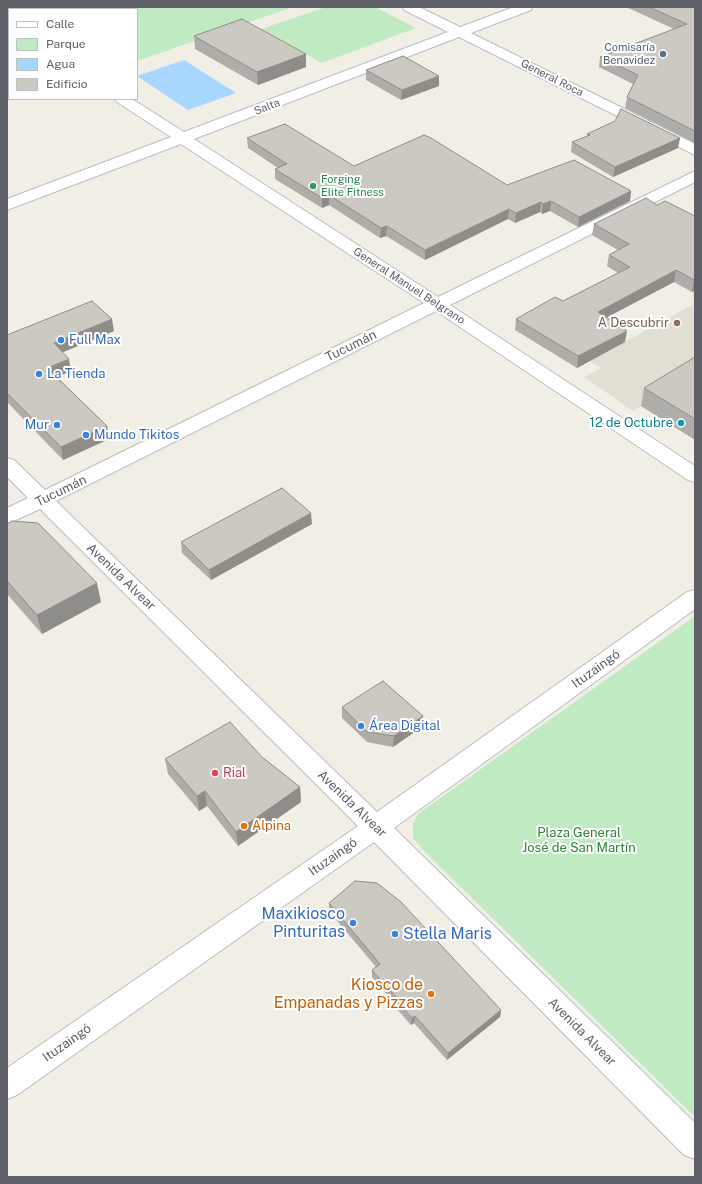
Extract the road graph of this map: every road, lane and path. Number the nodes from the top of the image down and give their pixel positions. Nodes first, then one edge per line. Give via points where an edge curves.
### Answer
1 (409, 7) edge
2 (526, 7) edge
3 (461, 32) junction
4 (124, 100) edge
5 (183, 139) junction
6 (695, 150) edge
7 (695, 176) edge
8 (7, 206) edge
9 (437, 304) junction
10 (7, 465) edge
11 (695, 474) edge
12 (42, 500) junction
13 (7, 517) edge
14 (695, 598) edge
15 (376, 827) junction
16 (7, 1085) edge
17 (695, 1144) edge

1 - 3 street, General Roca
2 - 3 street, Salta
3 - 5 street, Salta
3 - 6 street, General Roca
4 - 5 street, General Manuel Belgrano
5 - 8 street, Salta
5 - 9 street, General Manuel Belgrano
7 - 9 street, Tucumán
9 - 11 street, General Manuel Belgrano
9 - 12 street, Tucumán
10 - 12 street, Avenida Alvear
12 - 13 street, Tucumán
12 - 15 street, Avenida Alvear
14 - 15 street, Ituzaingó
15 - 16 street, Ituzaingó
15 - 17 street, Avenida Alvear

